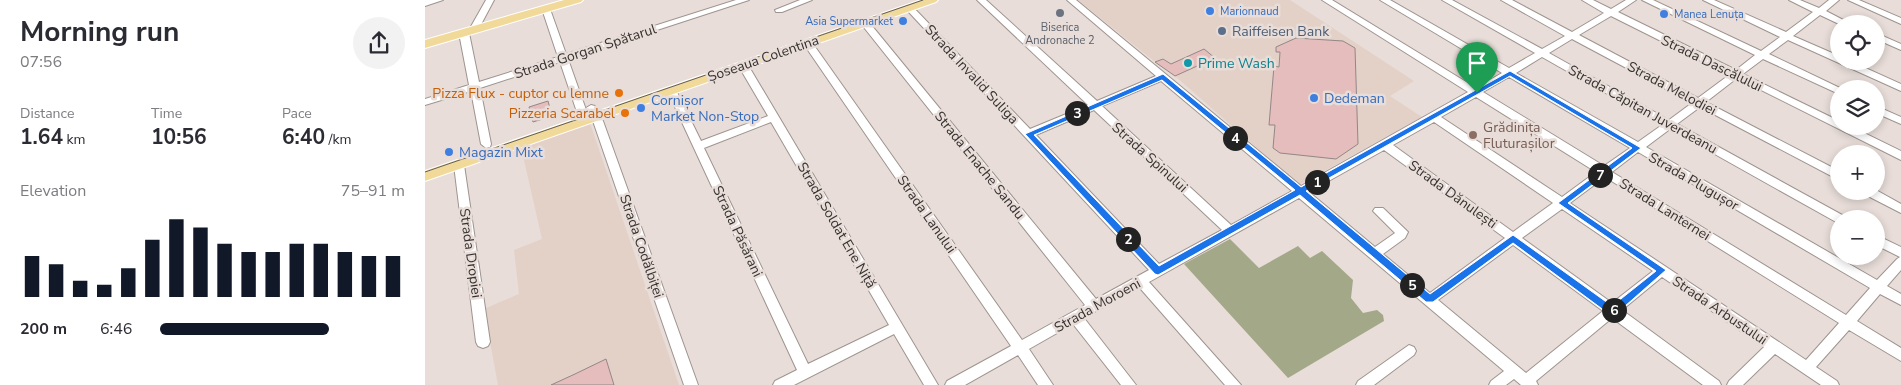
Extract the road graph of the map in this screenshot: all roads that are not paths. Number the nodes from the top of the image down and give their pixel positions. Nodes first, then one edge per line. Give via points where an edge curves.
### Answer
1 (439, 0) edge
2 (491, 0) edge
3 (577, 0) edge
4 (745, 0) edge
5 (808, 0) edge
6 (932, 0) edge
7 (981, 0) edge
8 (1071, 0) edge
9 (1326, 0) edge
10 (1384, 0) edge
11 (1446, 0) edge
12 (1505, 0) edge
13 (1586, 0) edge
14 (1632, 0) edge
15 (1646, 0) edge
16 (1707, 0) edge
17 (1793, 0) edge
18 (1835, 0) edge
19 (1852, 0) edge
20 (425, 3) edge
21 (907, 3) edge
22 (546, 9) junction
23 (779, 10) dead end
24 (1820, 12) junction
25 (1612, 13) junction
26 (1830, 16) edge
27 (1901, 21) edge
28 (865, 23) junction
29 (469, 31) junction
30 (1571, 36) junction
31 (1787, 36) junction
32 (1885, 40) edge
33 (808, 42) junction
34 (425, 44) edge
35 (1901, 47) edge
36 (1543, 54) junction
37 (1762, 55) junction
38 (1830, 55) edge
39 (563, 58) junction
40 (743, 65) junction
41 (1862, 70) edge
42 (1510, 73) junction
43 (1736, 74) junction
44 (1163, 77) junction
45 (475, 86) junction
46 (1830, 88) edge
47 (1901, 88) edge
48 (671, 90) junction
49 (1477, 93) junction
50 (425, 102) edge
51 (1699, 102) junction
52 (1094, 106) junction
53 (1885, 113) edge
54 (590, 116) junction
55 (774, 117) junction
56 (1435, 117) junction
57 (1830, 121) edge
58 (1901, 121) edge
59 (1670, 124) junction
60 (1029, 134) junction
61 (1858, 135) edge
62 (486, 144) junction
63 (1385, 145) junction
64 (698, 146) junction
65 (1638, 148) junction
66 (1901, 156) edge
67 (459, 164) junction
68 (425, 166) edge
69 (1830, 171) edge
70 (1605, 172) junction
71 (425, 176) edge
72 (1301, 191) junction
73 (1884, 200) edge
74 (1562, 203) junction
75 (1901, 209) edge
76 (1379, 211) dead end
77 (1830, 213) edge
78 (1231, 231) junction
79 (1513, 238) junction
80 (1885, 244) edge
81 (1901, 252) edge
82 (1376, 253) junction
83 (1901, 262) edge
84 (1662, 270) junction
85 (1158, 271) junction
86 (1141, 281) junction
87 (1879, 288) junction
88 (1429, 300) junction
89 (1901, 300) edge
90 (1094, 306) junction
91 (1613, 311) junction
92 (1075, 317) junction
93 (1848, 322) junction
94 (897, 327) junction
95 (483, 342) dead end
96 (1774, 346) junction
97 (1020, 347) junction
98 (1409, 351) dead end
99 (1901, 355) edge
100 (1807, 368) junction
101 (1514, 371) junction
102 (805, 372) junction
103 (1528, 383) edge
104 (691, 385) edge
105 (780, 385) edge
106 (931, 385) edge
107 (952, 385) edge
108 (1046, 385) edge
109 (1129, 385) edge
110 (1234, 385) edge
111 (1363, 385) edge
112 (1496, 385) edge
113 (1714, 385) edge
114 (1735, 385) edge
115 (1832, 385) edge

1 - 20 street
2 - 29 street
3 - 22 main road
4 - 39 street, Strada Gorgan Spătarul
5 - 23 street
6 - 21 main road, Șoseaua Colentina
7 - 52 street, Strada Spinului
8 - 44 street
9 - 49 street, Strada Lanternei
10 - 42 street, Strada Plugușor
11 - 36 street, Strada Căpitan Juverdeanu
12 - 30 street, Strada Melodiei
13 - 25 street, Strada Dascălului
14 - 25 street, Strada Moroeni
15 - 37 street
16 - 31 street
17 - 24 street
18 - 24 street
19 - 27 street
21 - 28 main road, Șoseaua Colentina
21 - 54 main road, Șoseaua Colentina
21 - 60 street, Strada Invalid Suliga
22 - 29 main road
22 - 39 street, Strada Codălbiței
24 - 26 street
24 - 31 street
25 - 30 street, Strada Moroeni
25 - 43 street, Strada Dascălului
28 - 33 main road, Șoseaua Colentina
28 - 90 street, Strada Enache Sandu
29 - 34 main road
29 - 45 street
30 - 36 street, Strada Moroeni
30 - 51 street, Strada Melodiei
31 - 37 street
31 - 38 street
32 - 35 street
33 - 40 main road, Șoseaua Colentina
33 - 97 street, Strada Lanului
36 - 42 street, Strada Moroeni
36 - 59 street, Strada Căpitan Juverdeanu
37 - 43 street
37 - 46 street
39 - 45 street, Strada Gorgan Spătarul
39 - 54 street, Strada Codălbiței
40 - 48 main road, Șoseaua Colentina
40 - 55 street, Strada Soldat Ene Niță
41 - 47 street
42 - 49 street, Strada Moroeni
42 - 65 street, Strada Plugușor
43 - 51 street
43 - 57 street, Strada Dascălului
44 - 52 street
44 - 72 street
45 - 50 street, Strada Gorgan Spătarul
45 - 62 street
48 - 54 main road, Șoseaua Colentina
48 - 64 street, Strada Păsărani
49 - 56 street, Strada Moroeni
49 - 70 street, Strada Lanternei
51 - 59 street
51 - 69 street, Strada Melodiei
52 - 60 street
52 - 78 street, Strada Spinului
53 - 58 street
54 - 62 main road, Șoseaua Colentina
54 - 67 main road, Șoseaua Colentina
54 - 104 street, Strada Codălbiței
55 - 64 street
55 - 94 street, Strada Soldat Ene Niță
56 - 63 street, Strada Moroeni
56 - 74 street, Strada Arbustului
59 - 65 street
59 - 77 street, Strada Căpitan Juverdeanu
60 - 85 street, Strada Invalid Suliga
61 - 66 street, Strada Dascălului
62 - 68 main road, Șoseaua Colentina
63 - 72 street, Strada Moroeni
63 - 79 street, Strada Dănulești
64 - 102 street, Strada Păsărani
65 - 70 street
65 - 87 street, Strada Plugușor
67 - 71 main road, Șoseaua Colentina
67 - 95 street, Strada Dropiei
70 - 74 street
70 - 93 street, Strada Lanternei
72 - 78 street, Strada Moroeni
72 - 82 street
73 - 75 street
74 - 79 street
74 - 84 street, Strada Arbustului
76 - 82 street via 1401,235
78 - 85 street, Strada Moroeni
79 - 88 street
79 - 91 street, Strada Dănulești
80 - 81 street
82 - 88 street
83 - 87 street
84 - 91 street
84 - 96 street, Strada Arbustului
85 - 86 street, Strada Moroeni
86 - 90 street, Strada Moroeni
86 - 110 street
87 - 89 street, Strada Plugușor
87 - 93 street
88 - 101 street
90 - 92 street, Strada Moroeni
91 - 103 street
91 - 113 street, Strada Dănulești
92 - 97 street, Strada Moroeni
92 - 109 street
93 - 99 street, Strada Lanternei
93 - 100 street
94 - 102 street
94 - 106 street, Strada Soldat Ene Niță
96 - 100 street, Strada Arbustului
96 - 114 street
97 - 107 street, Strada Moroeni
97 - 108 street, Strada Lanului
98 - 111 street
100 - 115 street, Strada Arbustului
101 - 103 street
101 - 112 street
102 - 105 street

